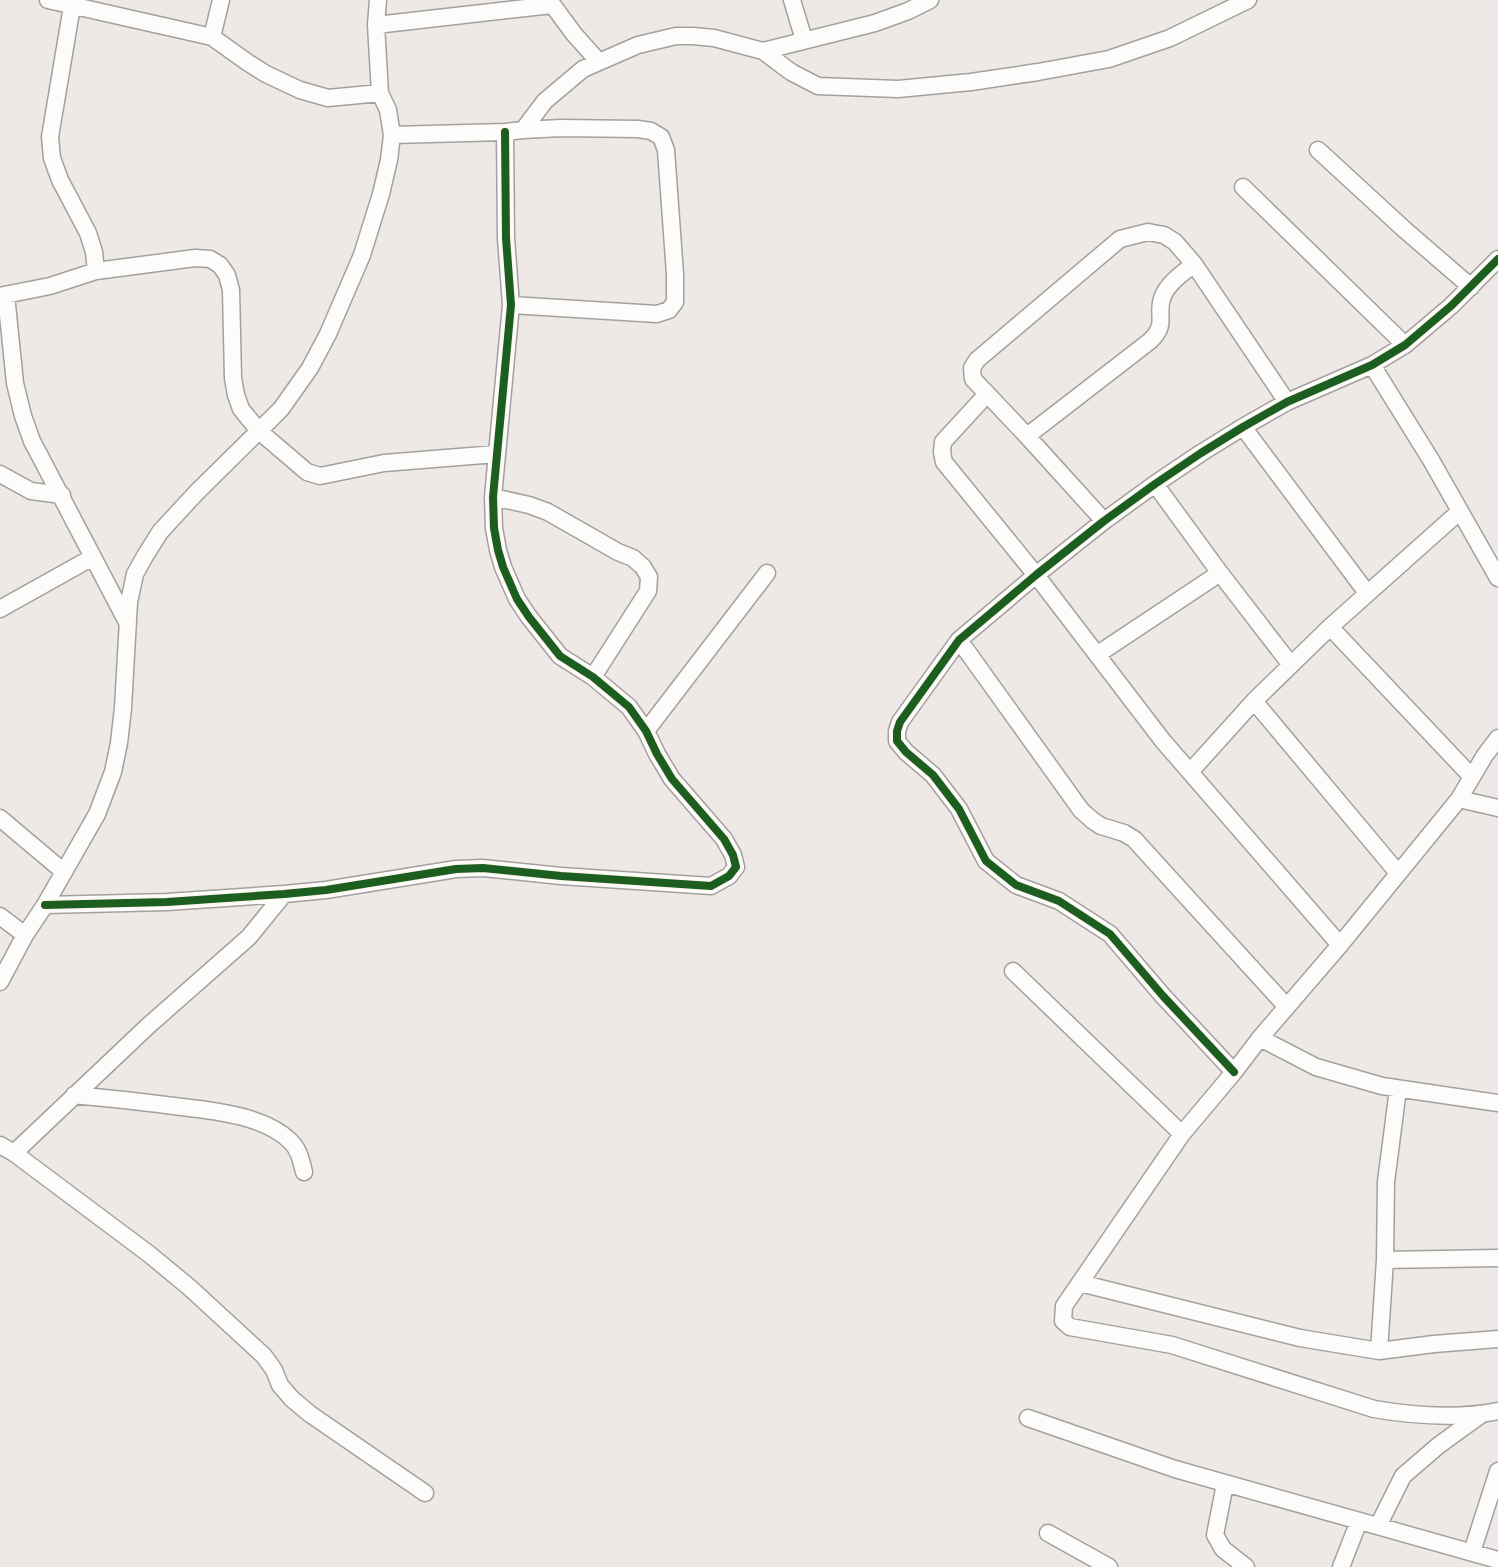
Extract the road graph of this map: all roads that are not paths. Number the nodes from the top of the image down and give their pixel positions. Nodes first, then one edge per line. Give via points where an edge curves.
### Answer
1 (48, 0) edge
2 (221, 0) edge
3 (378, 0) edge
4 (792, 0) edge
5 (930, 0) edge
6 (1248, 0) edge
7 (550, 2) edge
8 (72, 6) junction
9 (376, 25) junction
10 (212, 37) junction
11 (804, 40) junction
12 (763, 51) junction
13 (599, 62) junction
14 (380, 93) junction
15 (523, 130) junction
16 (505, 132) junction
17 (392, 135) junction
18 (1318, 150) dead end
19 (1243, 187) dead end
20 (1498, 259) edge
21 (1194, 264) junction
22 (96, 271) junction
23 (1471, 287) junction
24 (3, 296) edge
25 (511, 305) junction
26 (1406, 345) junction
27 (1372, 365) junction
28 (987, 394) junction
29 (1287, 402) junction
30 (1244, 428) junction
31 (259, 431) junction
32 (1027, 436) junction
33 (496, 454) junction
34 (0, 474) edge
35 (1155, 484) junction
36 (62, 495) junction
37 (494, 497) junction
38 (1459, 512) junction
39 (1104, 521) junction
40 (93, 557) junction
41 (1220, 573) junction
42 (767, 574) dead end
43 (1036, 575) junction
44 (1498, 578) edge
45 (1367, 593) junction
46 (0, 609) edge
47 (128, 624) junction
48 (1330, 627) junction
49 (959, 640) junction
50 (1098, 654) junction
51 (1291, 666) junction
52 (593, 677) junction
53 (1254, 702) junction
54 (646, 730) junction
55 (1498, 738) edge
56 (1190, 772) junction
57 (1472, 777) junction
58 (1458, 799) junction
59 (1498, 808) edge
60 (0, 818) edge
61 (64, 872) junction
62 (1398, 873) junction
63 (284, 894) junction
64 (45, 905) junction
65 (0, 916) edge
66 (25, 935) junction
67 (1340, 945) junction
68 (1013, 971) dead end
69 (0, 982) edge
70 (1287, 1008) junction
71 (1260, 1038) junction
72 (1234, 1072) junction
73 (1398, 1089) junction
74 (74, 1095) junction
75 (1498, 1103) edge
76 (1182, 1134) junction
77 (7, 1149) edge
78 (304, 1172) dead end
79 (1498, 1258) edge
80 (1385, 1260) junction
81 (1080, 1284) junction
82 (1498, 1339) edge
83 (1379, 1351) junction
84 (1498, 1411) edge
85 (1482, 1414) junction
86 (1028, 1418) dead end
87 (1498, 1471) edge
88 (1225, 1484) junction
89 (426, 1493) dead end
90 (1359, 1521) junction
91 (1378, 1526) junction
92 (1048, 1533) dead end
93 (1472, 1552) junction
94 (1498, 1560) edge
95 (1109, 1567) edge
96 (1246, 1567) edge
97 (1341, 1567) edge

1 - 8 street
2 - 10 street
3 - 9 street
4 - 11 street
5 - 11 street via 875,23
6 - 12 street via 1170,38 1110,59 962,83 898,89 818,86 791,72
7 - 9 street
7 - 13 street
8 - 10 street
8 - 22 street via 50,137 52,158 88,233
9 - 14 street
10 - 14 street via 266,74 300,90 328,98
11 - 12 street
12 - 13 street via 714,38 676,36 638,45
13 - 15 street via 583,69 545,101
14 - 17 street via 388,110
15 - 16 street
15 - 25 street via 638,129 661,137 666,150 675,302 669,310 657,314
16 - 17 street
16 - 25 street via 506,238
17 - 31 street via 390,160 362,255 328,334 310,368 281,410
18 - 23 street
19 - 26 street
20 - 23 street
21 - 28 street via 1175,242 1164,235 1148,232 1120,239 977,360 972,368 973,379
21 - 29 street
21 - 32 street via 1169,286 1162,297 1158,333
22 - 24 street via 50,286
22 - 31 street via 195,258 210,259 220,265 230,290 236,395 241,409
23 - 26 street
24 - 36 street via 23,416 32,441
25 - 33 street
26 - 27 street
27 - 29 street
27 - 38 street
28 - 32 street
28 - 43 street via 943,442 944,462
29 - 30 street
30 - 35 street
30 - 45 street
31 - 33 street via 307,472 320,476 384,463
31 - 47 street via 160,532 135,574
32 - 39 street
33 - 37 street
34 - 36 street via 31,491
35 - 39 street
35 - 41 street
36 - 40 street
37 - 52 street via 498,550 517,599 560,656
37 - 52 street via 548,512 644,567 649,577 648,591
38 - 44 street
38 - 45 street
39 - 43 street
40 - 46 street
40 - 47 street
41 - 50 street
41 - 51 street
42 - 54 street
43 - 49 street
43 - 50 street
45 - 48 street
47 - 61 street via 123,708 113,772 97,814
48 - 51 street
48 - 57 street
49 - 70 street via 1081,810 1101,826 1134,839
49 - 72 street via 900,722 897,741 933,775 959,809 986,861 1016,885 1059,901 1110,934
50 - 56 street
51 - 53 street
52 - 54 street via 629,707
53 - 56 street
53 - 62 street
54 - 63 street via 664,767 724,839 733,855 736,867 729,876 712,886 483,868 456,869
55 - 57 street
56 - 67 street
57 - 58 street
58 - 59 street
58 - 62 street
60 - 61 street
61 - 64 street
62 - 67 street
63 - 64 street via 167,902
63 - 74 street via 250,937
64 - 66 street
65 - 66 street
66 - 69 street
67 - 70 street
68 - 76 street
70 - 71 street
71 - 72 street
71 - 73 street via 1316,1067
72 - 76 street
73 - 75 street
73 - 80 street via 1386,1182
74 - 77 street
74 - 78 street via 225,1113 262,1124 291,1142 299,1152
76 - 81 street
77 - 89 street via 189,1287 264,1356 280,1385 310,1414
79 - 80 street
80 - 83 street
81 - 83 street via 1300,1338
81 - 85 street via 1062,1314 1063,1321 1070,1327 1172,1345 1374,1409 1450,1416
82 - 83 street
84 - 85 street
85 - 91 street via 1403,1476
86 - 88 street
87 - 93 street
88 - 90 street
88 - 96 street via 1215,1535 1223,1549
90 - 91 street
90 - 97 street
91 - 93 street
92 - 95 street
93 - 94 street

